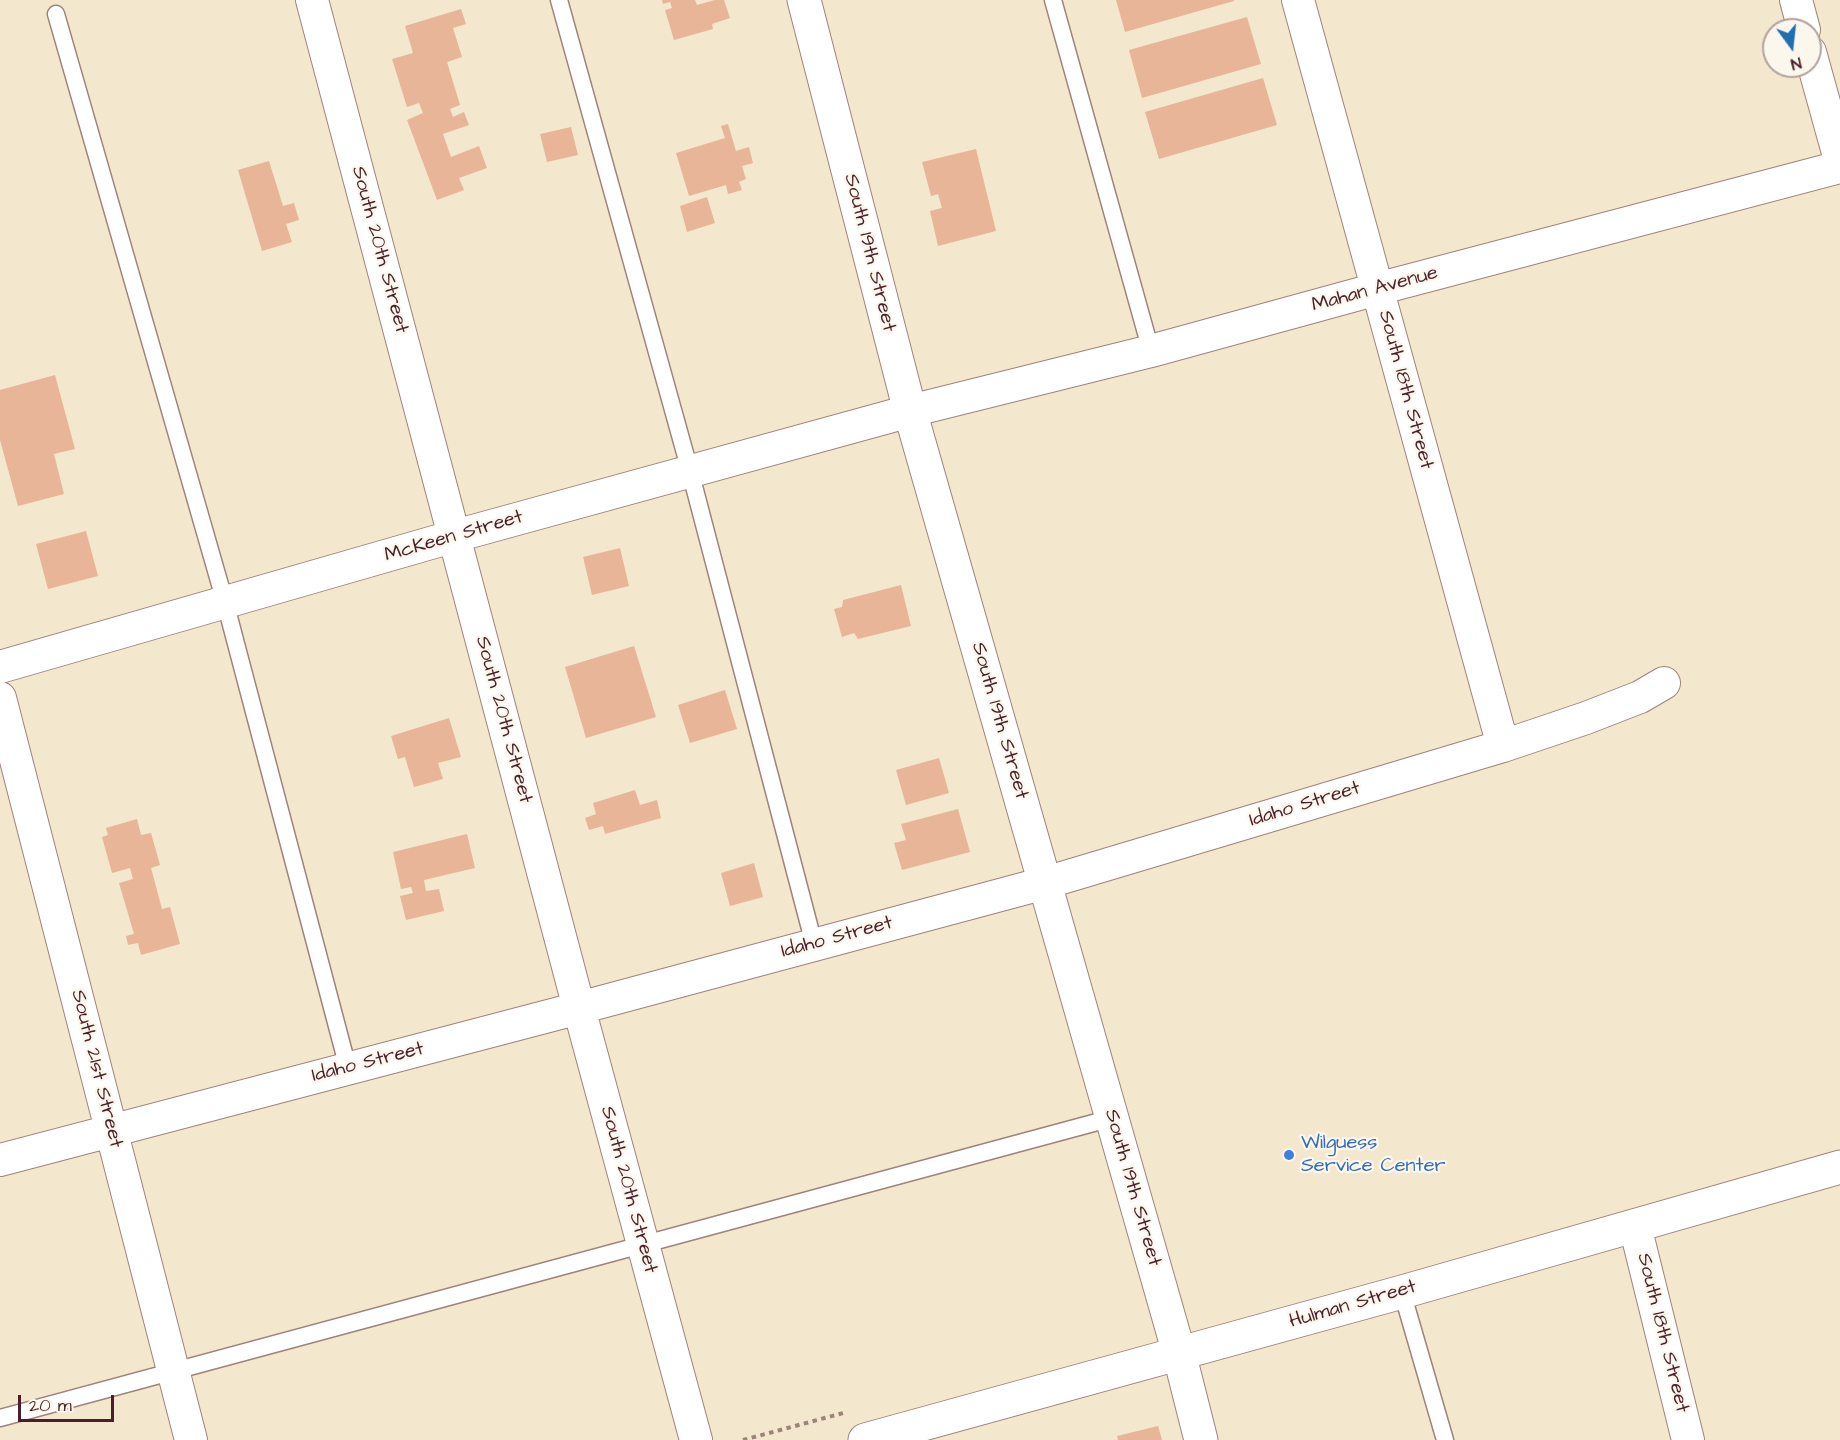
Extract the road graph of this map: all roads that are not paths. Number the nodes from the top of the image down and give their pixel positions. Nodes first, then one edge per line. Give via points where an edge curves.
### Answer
1 (312, 0) edge
2 (559, 0) edge
3 (804, 0) edge
4 (1053, 0) edge
5 (1298, 0) edge
6 (1796, 0) edge
7 (56, 14) dead end
8 (1801, 18) edge
9 (1817, 78) edge
10 (1840, 160) edge
11 (1840, 167) edge
12 (1377, 289) junction
13 (1151, 351) junction
14 (910, 411) junction
15 (690, 471) junction
16 (455, 536) junction
17 (225, 602) junction
18 (0, 667) edge
19 (1664, 683) dead end
20 (0, 698) edge
21 (1503, 746) junction
22 (1045, 883) junction
23 (814, 944) junction
24 (579, 1008) junction
25 (348, 1068) junction
26 (1112, 1118) junction
27 (111, 1129) junction
28 (0, 1160) edge
29 (1840, 1167) edge
30 (1635, 1226) junction
31 (643, 1244) junction
32 (1402, 1292) junction
33 (1179, 1353) junction
34 (173, 1370) junction
35 (0, 1418) edge
36 (191, 1440) edge
37 (696, 1440) edge
38 (865, 1440) edge
39 (1201, 1440) edge
40 (1445, 1440) edge
41 (1688, 1440) edge

1 - 16 street, South 20th Street
2 - 15 lane
3 - 14 street, South 19th Street
4 - 13 lane
5 - 12 street, South 18th Street
6 - 8 street
7 - 17 lane
9 - 10 street
11 - 12 street, Mahan Avenue
12 - 13 street, Mahan Avenue
12 - 21 street, South 18th Street
13 - 14 street, Mahan Avenue
14 - 15 street, McKeen Street
14 - 22 street, South 19th Street
15 - 16 street, McKeen Street
15 - 23 lane
16 - 17 street, McKeen Street
16 - 24 street, South 20th Street
17 - 18 street, McKeen Street
17 - 25 lane
19 - 21 street, Idaho Street via 1618,706
20 - 27 street, South 21st Street
21 - 22 street, Idaho Street
22 - 23 street, Idaho Street
22 - 26 street, South 19th Street
23 - 24 street, Idaho Street
24 - 25 street, Idaho Street
24 - 31 street, South 20th Street
25 - 27 street, Idaho Street
26 - 31 lane
26 - 33 street, South 19th Street
27 - 28 street, Idaho Street
27 - 34 street, South 21st Street
29 - 30 street, Hulman Street
30 - 32 street, Hulman Street
30 - 41 street, South 18th Street
31 - 34 lane
31 - 37 street, South 20th Street
32 - 33 street, Hulman Street
32 - 40 lane
33 - 38 street, Hulman Street
33 - 39 street, South 19th Street
34 - 35 lane
34 - 36 street, South 21st Street

